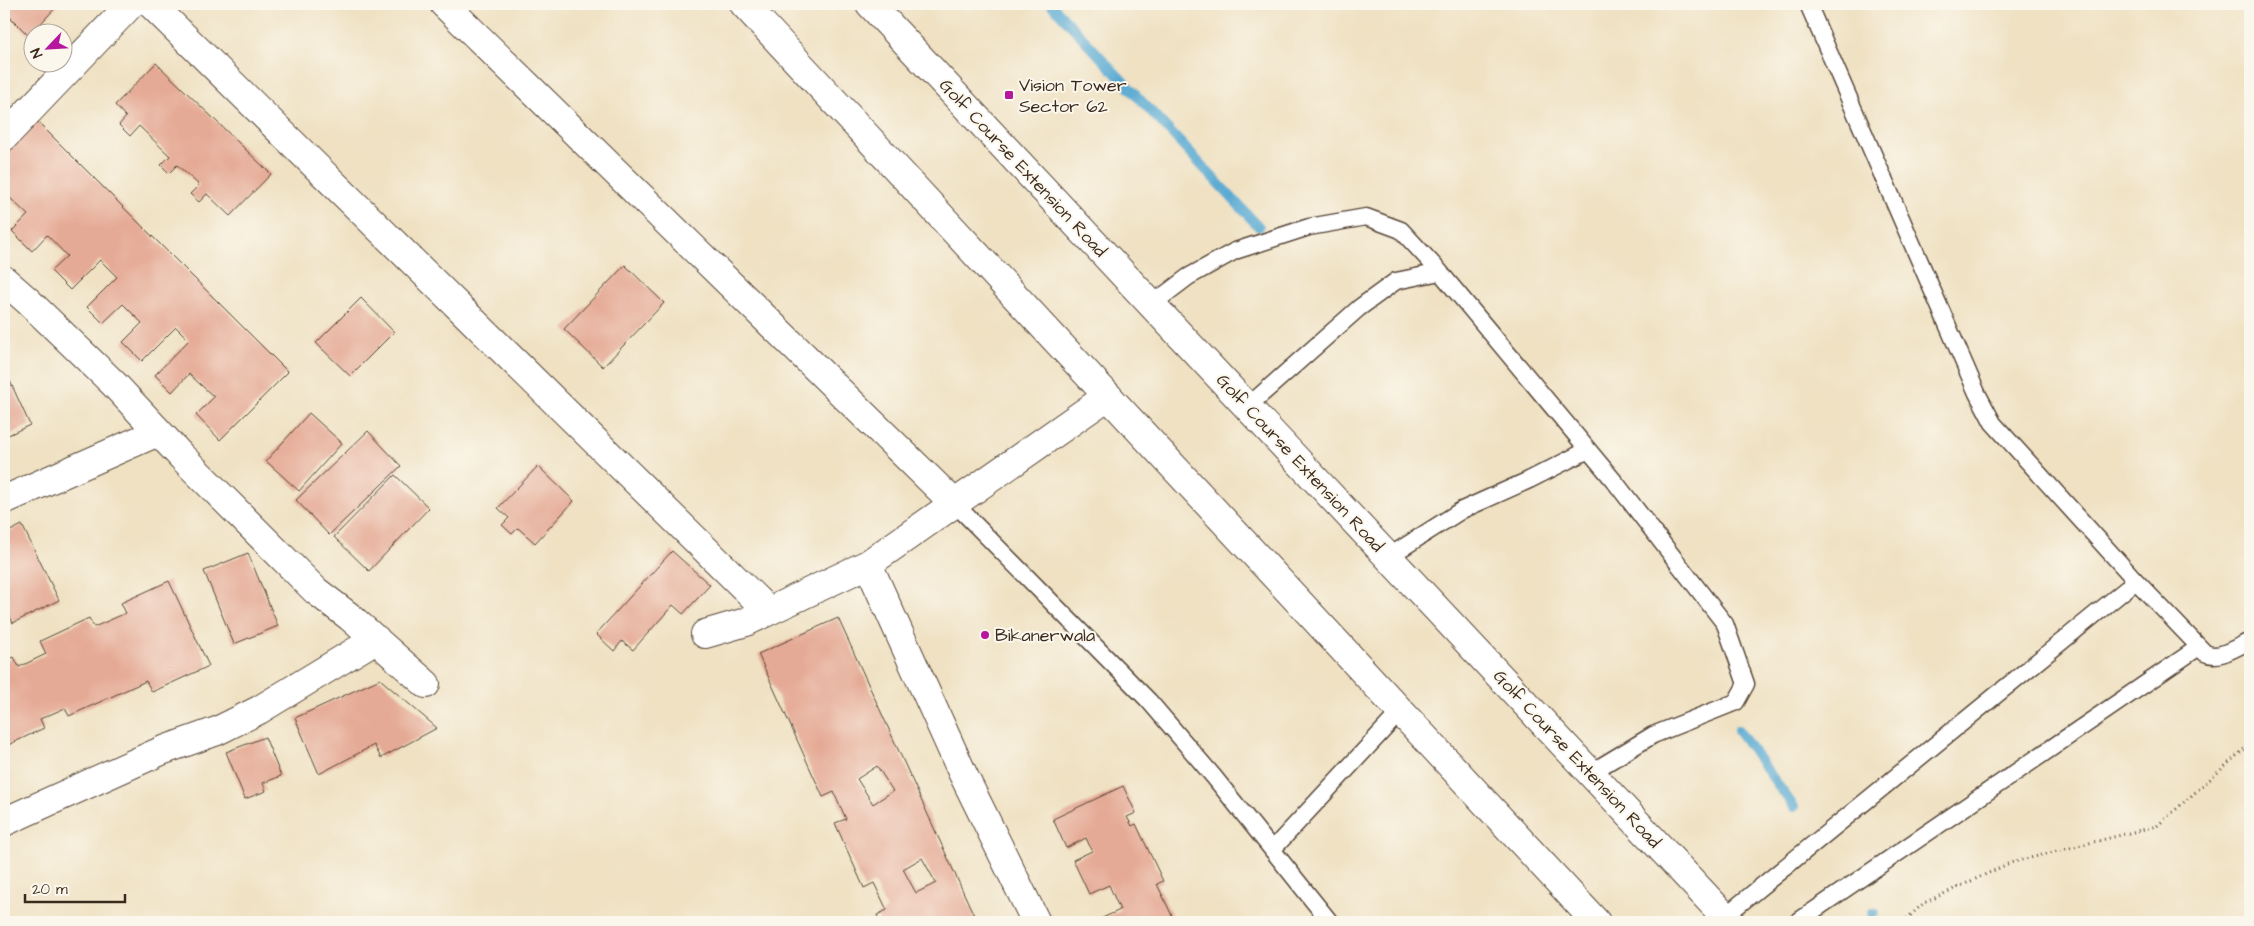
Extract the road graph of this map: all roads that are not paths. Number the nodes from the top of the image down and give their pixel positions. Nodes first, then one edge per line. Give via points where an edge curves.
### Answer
1 (131, 4) edge
2 (151, 4) edge
3 (444, 4) edge
4 (744, 4) edge
5 (870, 4) edge
6 (1808, 4) edge
7 (4, 136) edge
8 (1440, 272) junction
9 (4, 280) edge
10 (1151, 305) junction
11 (1108, 396) junction
12 (1247, 407) junction
13 (158, 432) junction
14 (1588, 450) junction
15 (4, 500) edge
16 (954, 503) junction
17 (1388, 557) junction
18 (868, 564) junction
19 (2136, 581) junction
20 (768, 611) junction
21 (705, 634) dead end
22 (376, 639) junction
23 (2250, 641) edge
24 (2199, 647) junction
25 (426, 684) dead end
26 (1400, 712) junction
27 (1590, 773) junction
28 (4, 822) edge
29 (1272, 850) junction
30 (1727, 919) edge
31 (1036, 922) edge
32 (1330, 922) edge
33 (1596, 922) edge
34 (1797, 922) edge

1 - 7 street
2 - 20 street
3 - 16 street
4 - 11 street
5 - 10 street, Golf Course Extension Road
6 - 19 lane via 1977,393 1993,422
8 - 10 lane via 1401,230 1366,217 1310,227 1235,251 1188,277
8 - 12 lane via 1396,280 1359,308
8 - 14 lane
9 - 13 street via 114,384
10 - 12 street, Golf Course Extension Road
11 - 16 street
11 - 26 street
12 - 17 street, Golf Course Extension Road
13 - 15 street
13 - 22 street via 316,591
14 - 17 lane via 1462,510
14 - 27 lane via 1725,624 1746,684 1736,702 1653,735
16 - 18 street
16 - 29 lane via 1149,701
17 - 27 street, Golf Course Extension Road
18 - 20 street
18 - 31 street via 962,772
19 - 24 lane
19 - 30 lane
20 - 21 street via 746,622
22 - 25 street
22 - 28 street via 225,727 161,751
23 - 24 lane via 2220,655 2211,656
24 - 34 lane
26 - 29 lane
26 - 33 street
27 - 30 street, Golf Course Extension Road
29 - 32 lane

